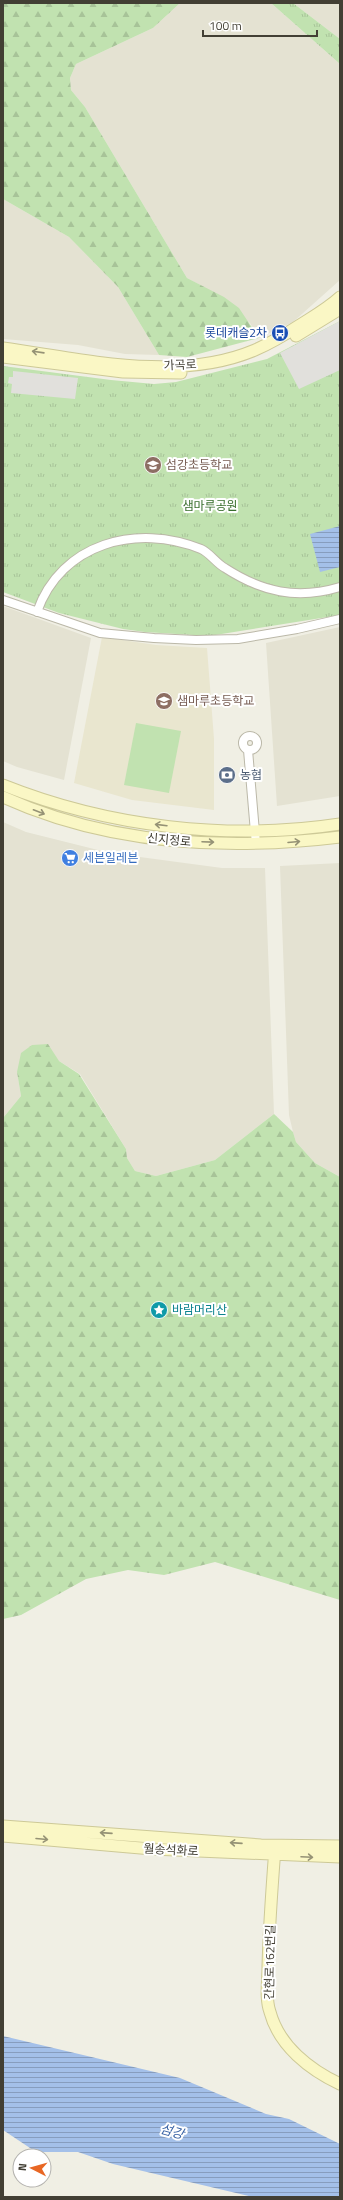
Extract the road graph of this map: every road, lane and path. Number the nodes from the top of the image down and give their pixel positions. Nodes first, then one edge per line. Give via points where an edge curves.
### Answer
1 (340, 297) edge
2 (340, 309) edge
3 (3, 348) edge
4 (3, 357) edge
5 (118, 368) junction
6 (340, 586) edge
7 (3, 600) edge
8 (36, 612) junction
9 (340, 619) edge
10 (248, 750) dead end
11 (3, 785) edge
12 (3, 797) edge
13 (340, 824) edge
14 (256, 830) junction
15 (340, 837) edge
16 (256, 844) junction
17 (3, 1826) edge
18 (3, 1836) edge
19 (340, 1846) edge
20 (275, 1850) junction
21 (340, 1857) edge
22 (340, 2084) edge

1 - 5 street, 가곡로 via 281,338 234,357 191,365
2 - 5 street, 가곡로 via 282,344 222,366 169,374
5 -> 3 street, 가곡로
4 - 5 street, 가곡로
6 - 8 street via 322,592 288,594 240,578 203,550 187,544 160,539 126,539 106,543 86,552 56,577
7 - 8 street
8 - 9 street via 100,633 196,640 238,639
10 - 14 street
14 -> 11 street, 신지정로 via 191,828 118,818 41,798
12 -> 16 street, 신지정로 via 54,818 126,836
13 - 14 street, 신지정로
14 - 16 street
16 -> 15 street, 신지정로
20 -> 17 street, 월송석화로
18 -> 20 street, 월송석화로 via 152,1849
19 - 20 street, 월송석화로
20 -> 21 street, 월송석화로
20 - 22 street, 간현로162번길 via 269,1954 269,2012 279,2033 297,2056 317,2072

